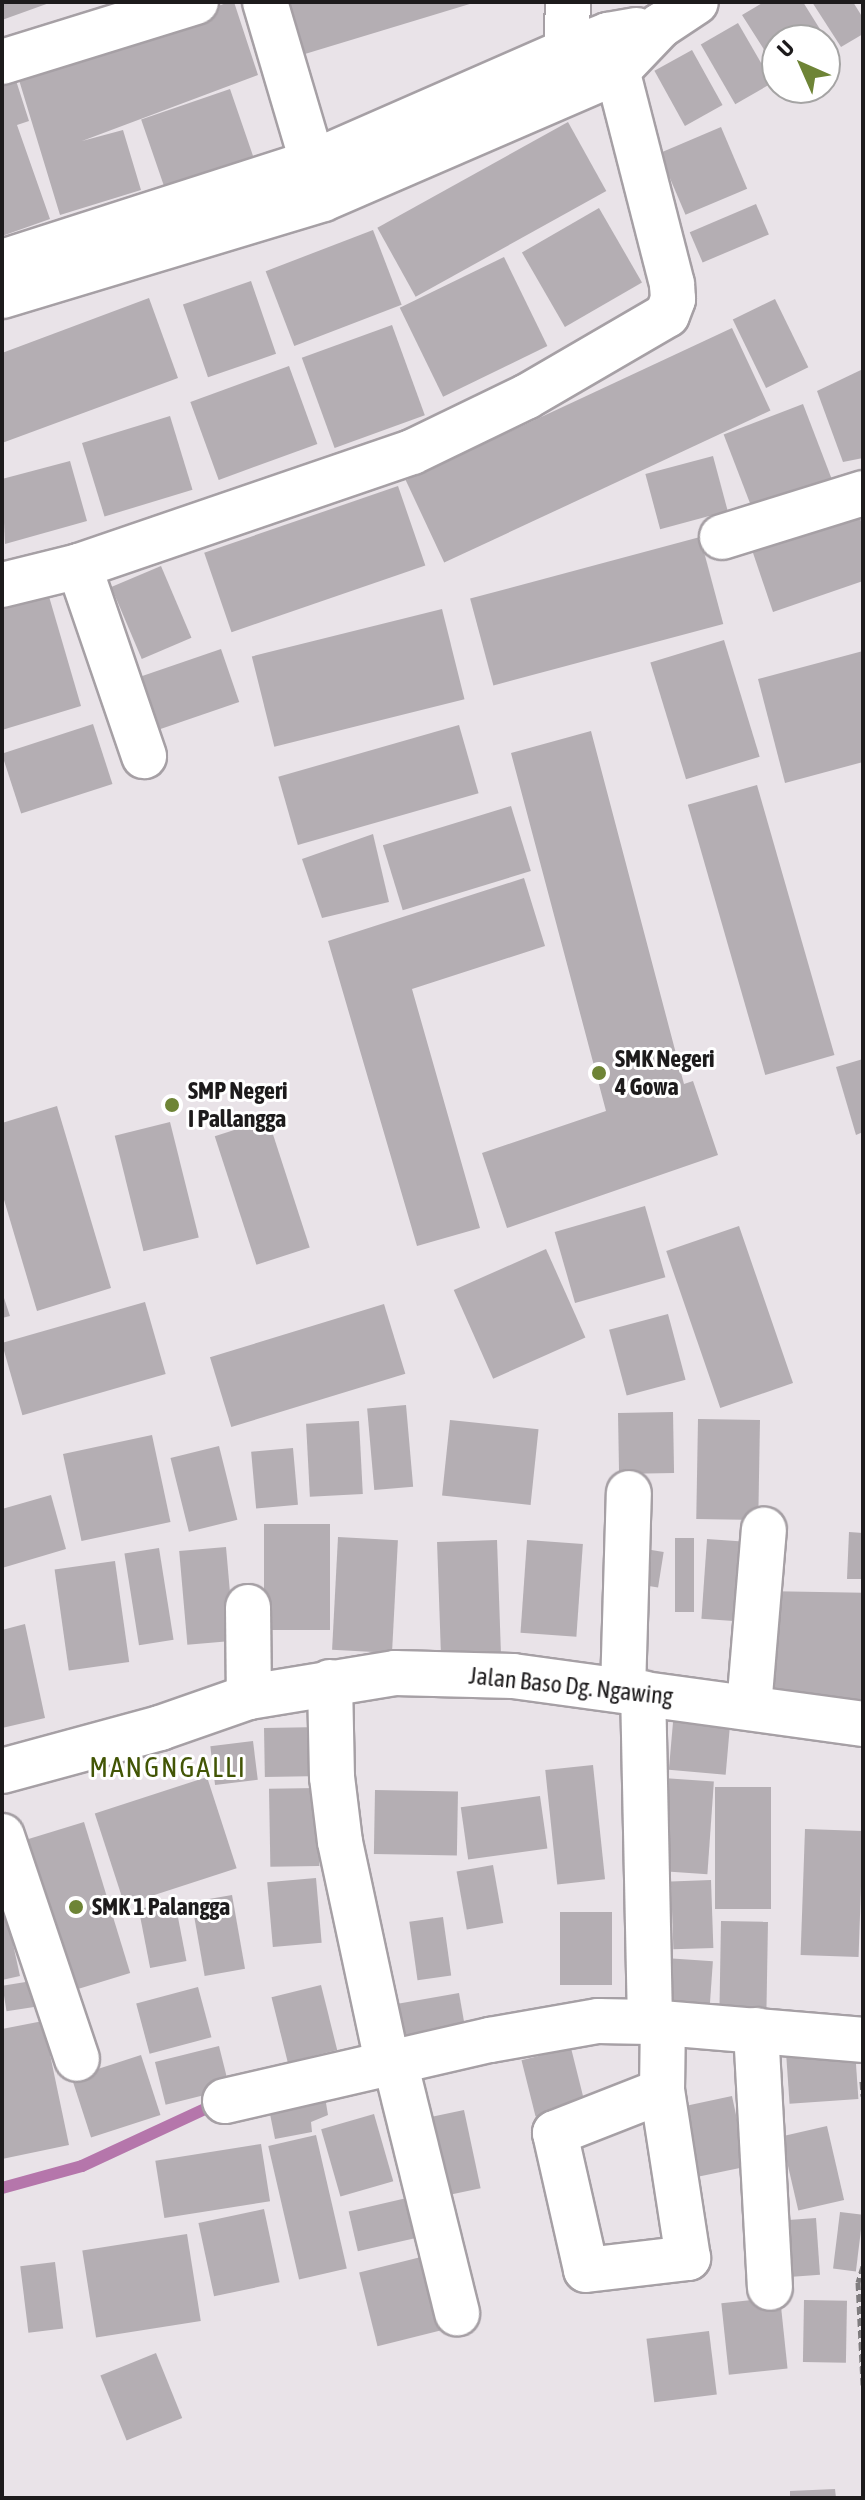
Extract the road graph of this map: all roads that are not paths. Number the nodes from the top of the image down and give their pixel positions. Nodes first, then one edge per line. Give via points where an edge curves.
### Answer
1 (196, 2) edge
2 (265, 2) edge
3 (568, 2) edge
4 (696, 2) edge
5 (567, 51) junction
6 (612, 54) junction
7 (2, 62) edge
8 (563, 96) junction
9 (319, 181) junction
10 (2, 262) edge
11 (2, 296) edge
12 (863, 493) edge
13 (722, 537) dead end
14 (79, 566) junction
15 (2, 585) edge
16 (144, 756) dead end
17 (629, 1493) dead end
18 (764, 1530) dead end
19 (248, 1607) dead end
20 (330, 1682) junction
21 (633, 1692) junction
22 (249, 1697) junction
23 (749, 1707) junction
24 (863, 1724) edge
25 (2, 1771) edge
26 (2, 1836) edge
27 (653, 2019) junction
28 (756, 2030) junction
29 (863, 2040) edge
30 (390, 2054) junction
31 (77, 2059) dead end
32 (662, 2091) dead end
33 (225, 2101) dead end
34 (770, 2288) dead end
35 (457, 2313) dead end

1 - 7 street
2 - 9 street
3 - 5 street
4 - 6 street
5 - 6 street
5 - 8 street
5 - 9 street
6 - 8 street
6 - 14 street via 672,284 667,315 526,397 412,452
8 - 9 street
9 - 10 street
9 - 11 street
12 - 13 street
14 - 15 street
14 - 16 street
17 - 21 street
18 - 23 street
19 - 22 street
20 - 21 street, Jalan Baso Dg. Ngawing via 395,1673 513,1676
20 - 22 street, Jalan Baso Dg. Ngawing
20 - 30 street via 340,1842
21 - 23 street, Jalan Baso Dg. Ngawing
21 - 27 street
22 - 25 street, Jalan Baso Dg. Ngawing via 160,1728
23 - 24 street, Jalan Baso Dg. Ngawing
26 - 31 street
27 - 28 street
27 - 30 street via 598,2021
27 - 32 street
28 - 29 street
28 - 34 street
30 - 33 street
30 - 35 street

